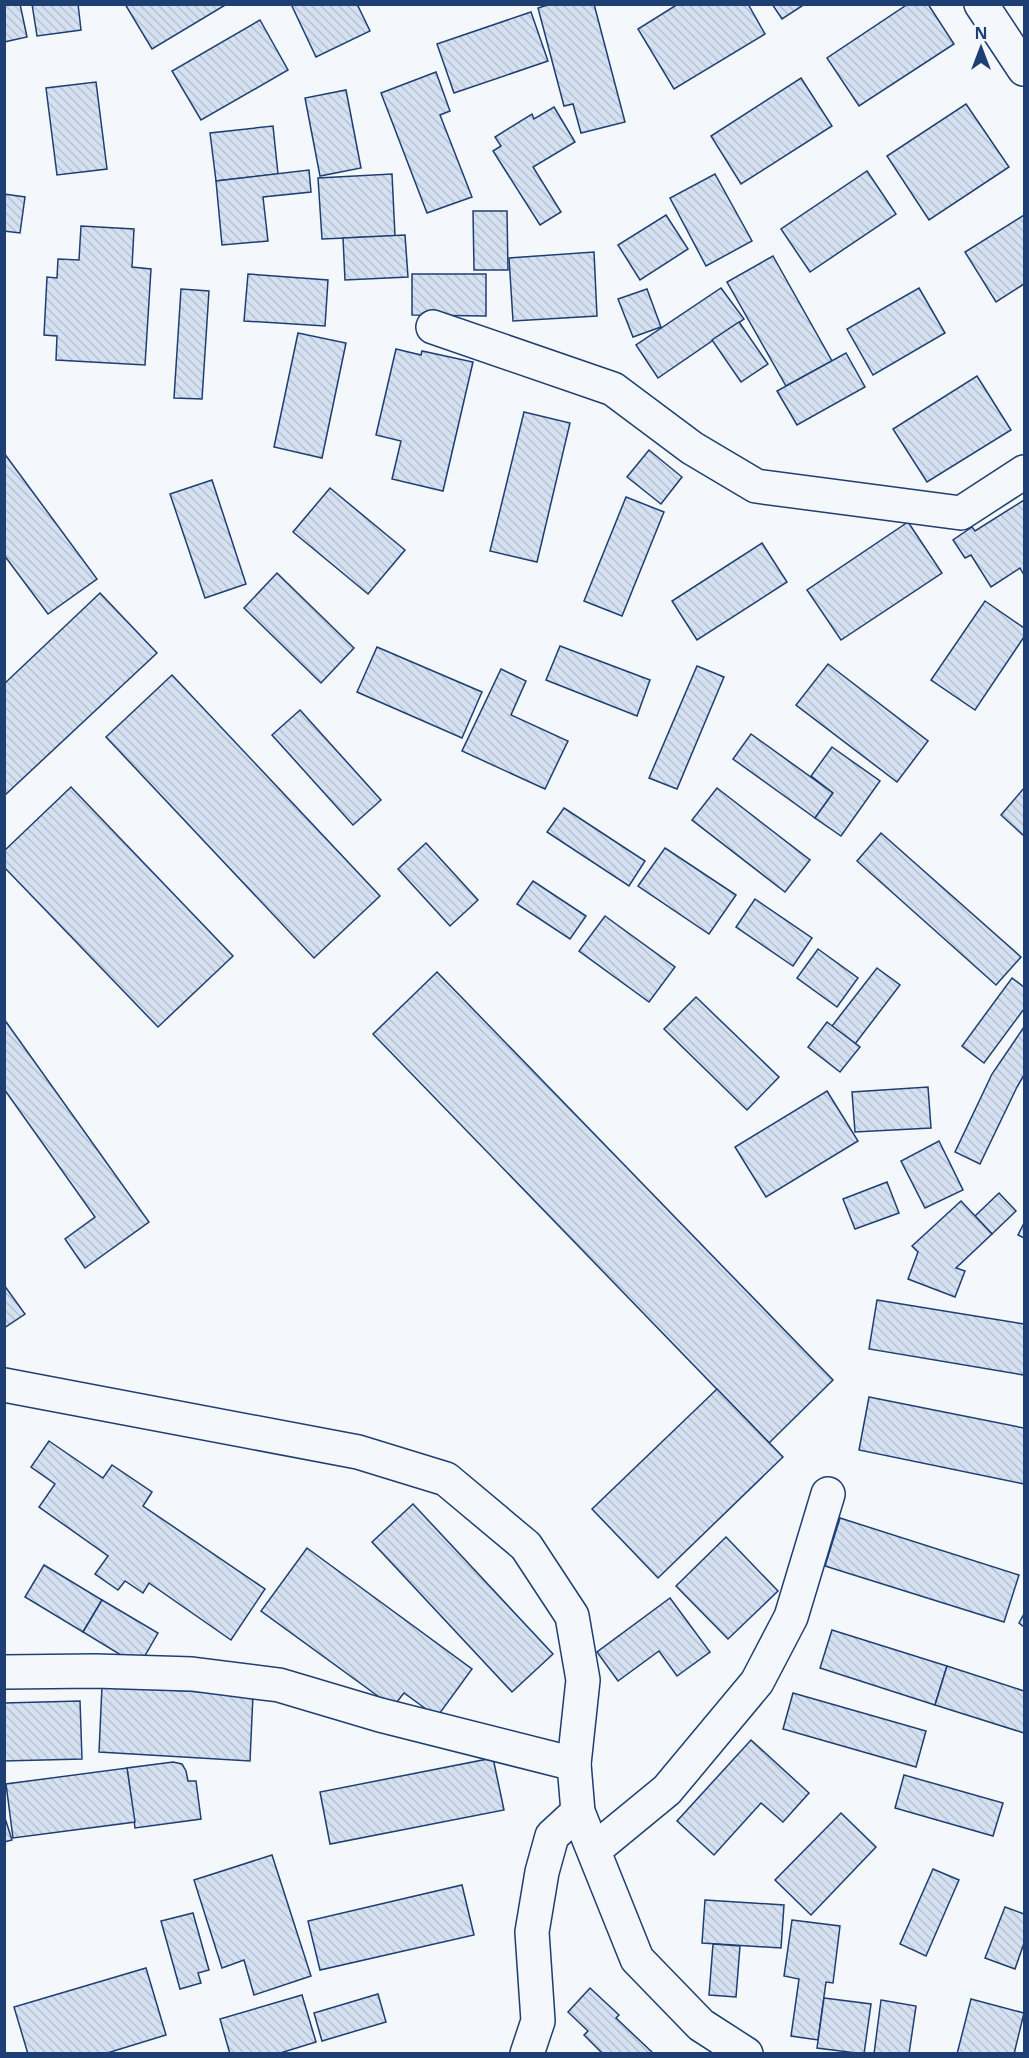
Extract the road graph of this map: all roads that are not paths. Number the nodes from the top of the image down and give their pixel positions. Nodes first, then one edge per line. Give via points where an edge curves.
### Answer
1 (981, 4) edge
2 (1024, 69) edge
3 (433, 327) dead end
4 (1024, 472) edge
5 (4, 1384) edge
6 (828, 1494) dead end
7 (4, 1672) edge
8 (574, 1764) junction
9 (578, 1812) junction
10 (594, 1850) junction
11 (526, 2054) edge
12 (746, 2054) edge

1 - 2 street
3 - 4 street via 613,389 692,448 756,486 962,513
5 - 8 street via 358,1452 446,1479 526,1546 572,1616 583,1680
6 - 10 street via 790,1617 757,1682 667,1790
7 - 8 street via 192,1674 279,1685
8 - 9 street
9 - 10 street
9 - 11 street via 552,1836 542,1872 532,1932 538,2021
10 - 12 street via 637,1959 701,2025

